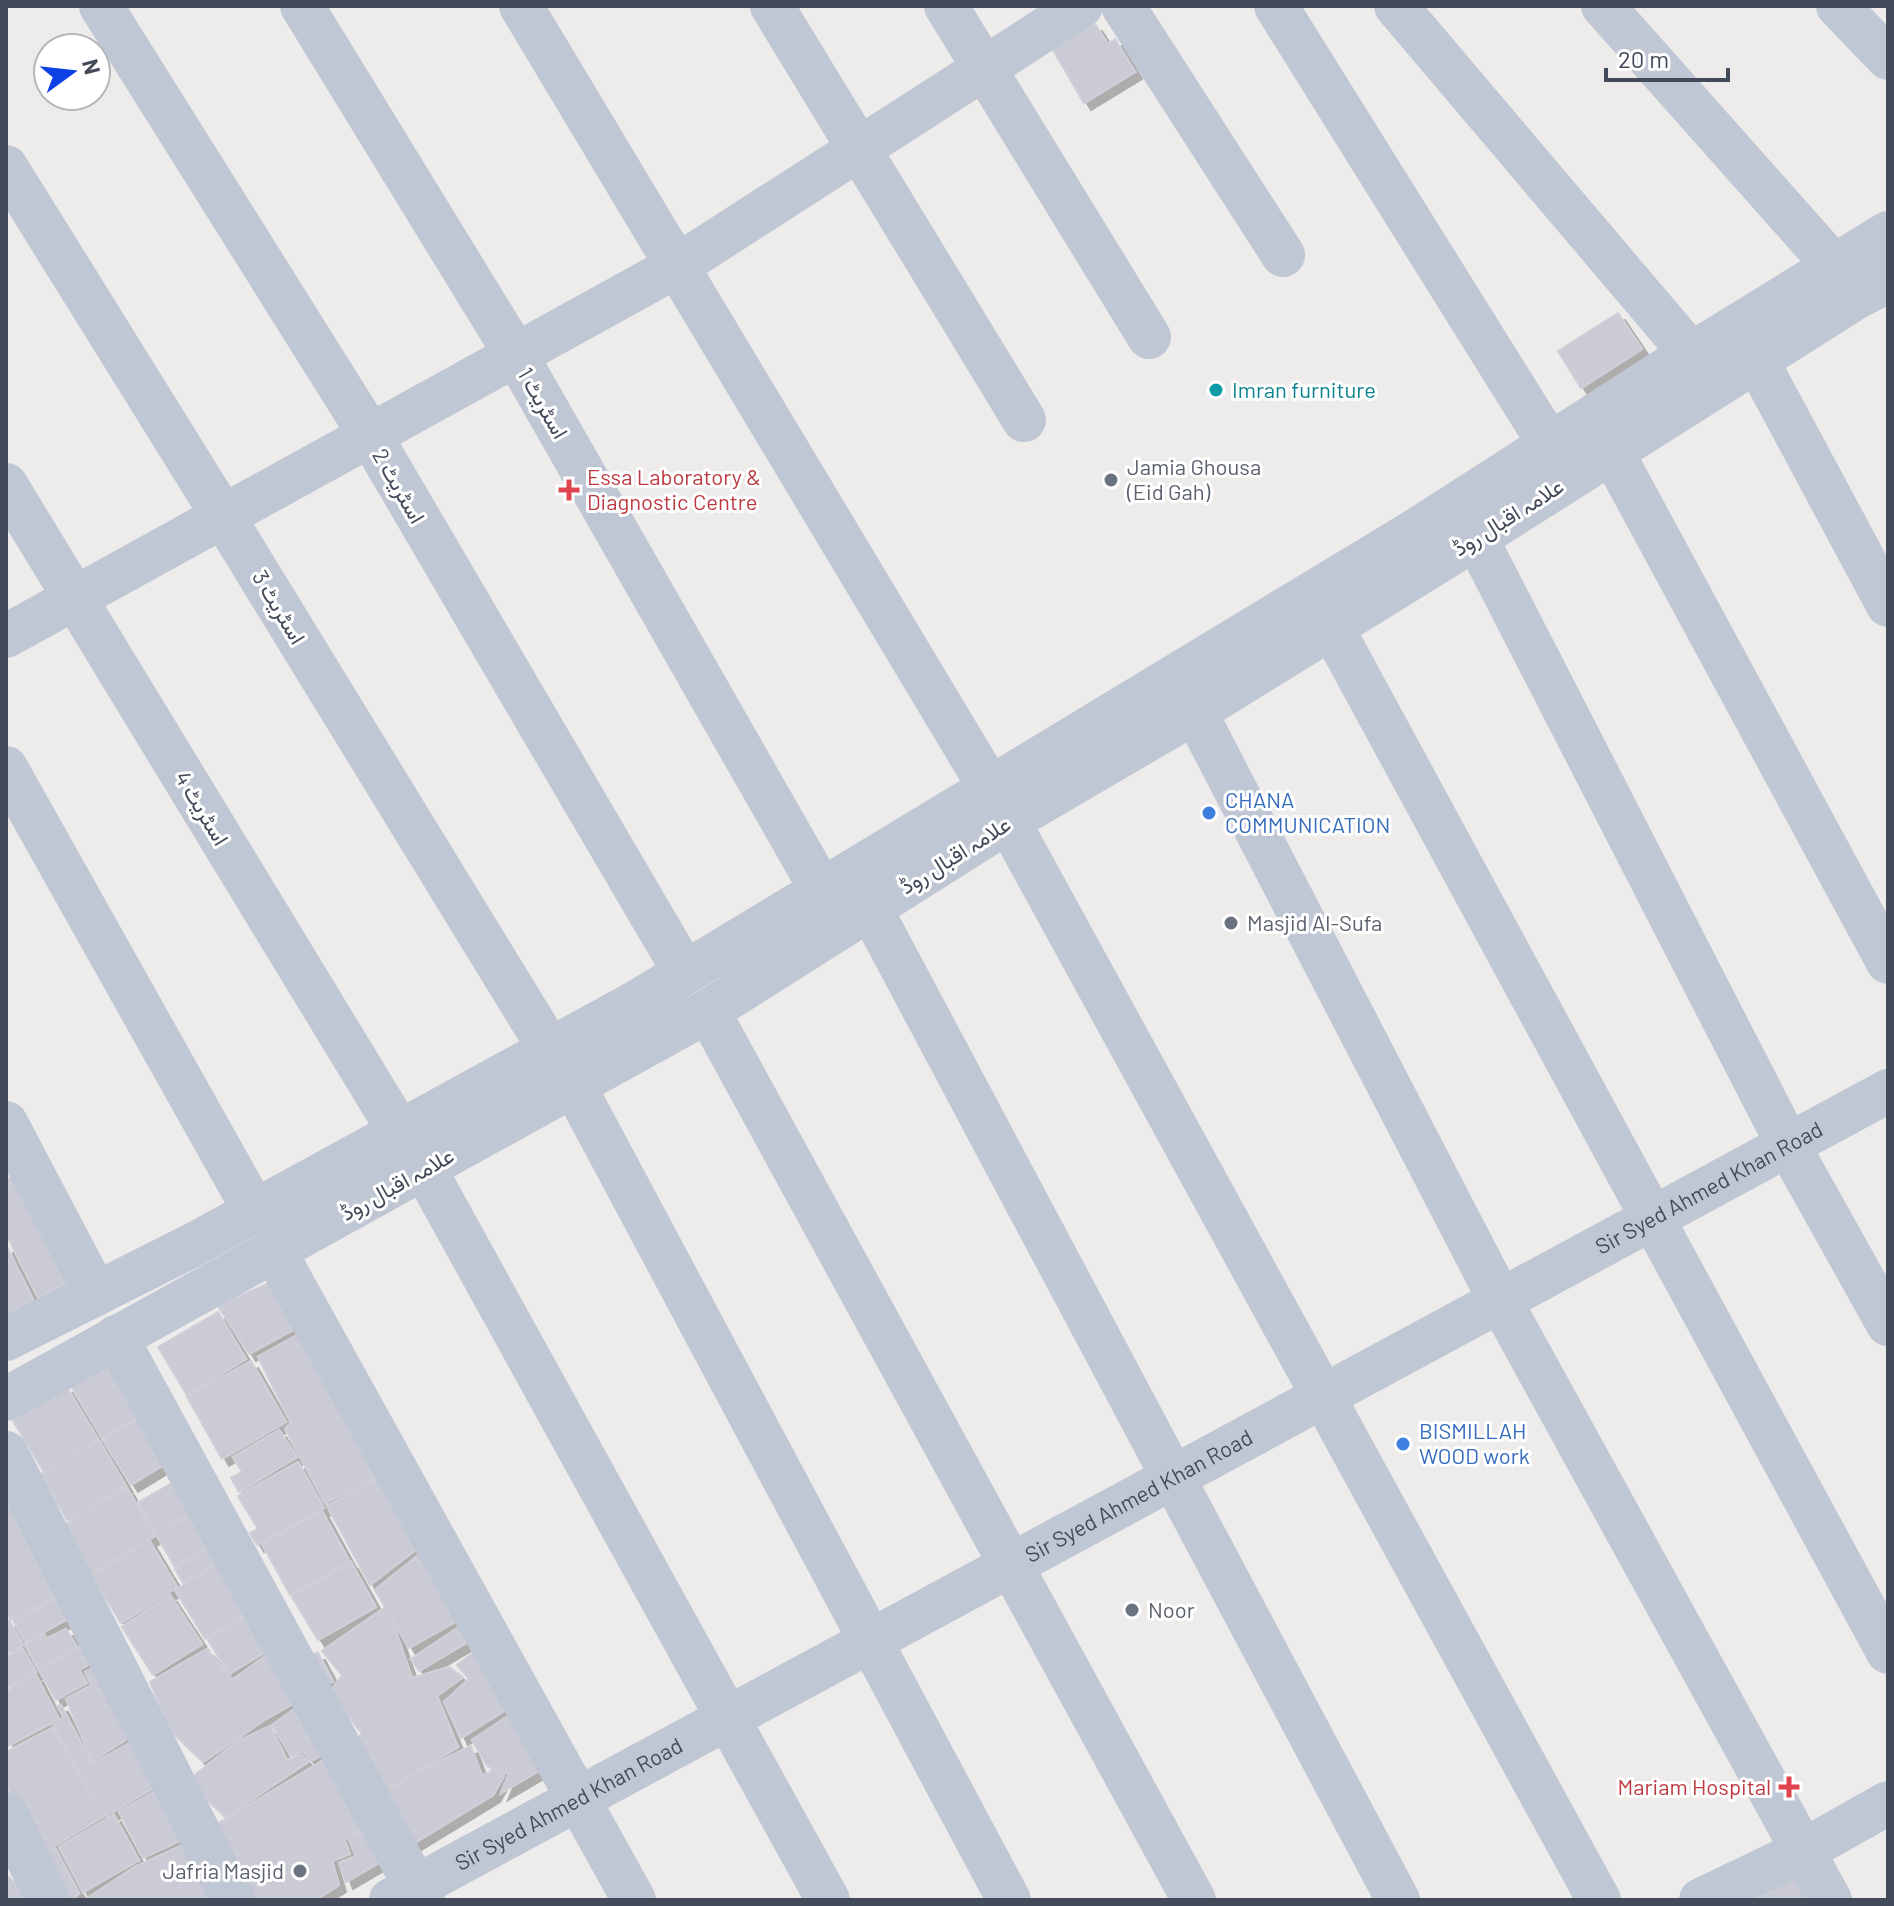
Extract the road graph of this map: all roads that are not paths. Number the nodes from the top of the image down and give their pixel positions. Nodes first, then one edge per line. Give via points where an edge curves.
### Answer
1 (101, 6) edge
2 (302, 6) edge
3 (521, 6) edge
4 (772, 6) edge
5 (946, 6) edge
6 (1081, 6) edge
7 (1123, 6) edge
8 (1276, 6) edge
9 (1396, 6) edge
10 (1603, 6) edge
11 (1838, 6) edge
12 (1888, 58) edge
13 (985, 68) junction
14 (860, 148) junction
15 (6, 167) edge
16 (1888, 233) edge
17 (1283, 255) dead end
18 (677, 266) junction
19 (1835, 267) junction
20 (1888, 281) edge
21 (1149, 337) dead end
22 (516, 355) junction
23 (1692, 355) junction
24 (1757, 361) junction
25 (1024, 420) dead end
26 (370, 435) junction
27 (1550, 445) junction
28 (1612, 452) junction
29 (6, 485) edge
30 (223, 516) junction
31 (1476, 538) junction
32 (75, 598) junction
33 (1888, 605) edge
34 (1331, 626) junction
35 (6, 636) edge
36 (1195, 712) junction
37 (6, 768) edge
38 (999, 805) junction
39 (821, 889) junction
40 (870, 908) junction
41 (1888, 962) edge
42 (685, 973) junction
43 (708, 1011) junction
44 (549, 1048) junction
45 (574, 1086) junction
46 (1888, 1091) edge
47 (6, 1123) edge
48 (399, 1131) junction
49 (1788, 1145) junction
50 (424, 1168) junction
51 (254, 1210) junction
52 (1654, 1218) junction
53 (275, 1252) junction
54 (96, 1294) junction
55 (1501, 1302) junction
56 (1888, 1324) edge
57 (116, 1337) junction
58 (6, 1339) edge
59 (1322, 1398) junction
60 (6, 1399) edge
61 (6, 1453) edge
62 (1174, 1478) junction
63 (1010, 1566) junction
64 (871, 1641) junction
65 (1888, 1652) edge
66 (729, 1718) junction
67 (578, 1799) junction
68 (1888, 1803) edge
69 (6, 1814) edge
70 (1803, 1851) junction
71 (410, 1896) edge
72 (48, 1900) edge
73 (233, 1900) edge
74 (634, 1900) edge
75 (828, 1900) edge
76 (1009, 1900) edge
77 (1194, 1900) edge
78 (1398, 1900) edge
79 (1599, 1900) edge
80 (1701, 1900) edge
81 (1830, 1900) edge

1 - 26 street, اسٹریٹ 2
2 - 22 street, اسٹریٹ 1
3 - 18 street
4 - 14 street
5 - 13 street
6 - 13 street
7 - 17 street
8 - 27 street
9 - 23 street
10 - 19 street
11 - 12 street
13 - 14 street
13 - 21 street
14 - 18 street
14 - 25 street
15 - 30 street, اسٹریٹ 3
16 - 19 street, علامہ اقبال روڈ
18 - 22 street
18 - 38 street
19 - 23 street, علامہ اقبال روڈ
20 - 24 street, علامہ اقبال روڈ
22 - 26 street
22 - 39 street, اسٹریٹ 1
23 - 27 street, علامہ اقبال روڈ
24 - 28 street, علامہ اقبال روڈ
24 - 33 street
26 - 30 street
26 - 42 street, اسٹریٹ 2
27 - 38 street, علامہ اقبال روڈ
28 - 31 street, علامہ اقبال روڈ
28 - 41 street
29 - 32 street, اسٹریٹ 4
30 - 32 street
30 - 44 street, اسٹریٹ 3
31 - 34 street, علامہ اقبال روڈ
31 - 49 street
32 - 35 street
32 - 48 street, اسٹریٹ 4
34 - 36 street, علامہ اقبال روڈ
34 - 52 street
36 - 38 street, علامہ اقبال روڈ
36 - 55 street
37 - 51 street
38 - 39 street, علامہ اقبال روڈ
38 - 40 street, علامہ اقبال روڈ
38 - 59 street
39 - 42 street, علامہ اقبال روڈ
40 - 43 street, علامہ اقبال روڈ
40 - 62 street
42 - 44 street, علامہ اقبال روڈ
43 - 45 street, علامہ اقبال روڈ
43 - 63 street
44 - 48 street, علامہ اقبال روڈ
45 - 50 street, علامہ اقبال روڈ
45 - 64 street
46 - 49 street, Sir Syed Ahmed Khan Road
47 - 54 street
48 - 51 street, علامہ اقبال روڈ
49 - 52 street, Sir Syed Ahmed Khan Road
49 - 56 street
50 - 53 street, علامہ اقبال روڈ
50 - 66 street
51 - 54 street, علامہ اقبال روڈ
52 - 55 street, Sir Syed Ahmed Khan Road
52 - 65 street
53 - 57 street, علامہ اقبال روڈ
53 - 67 street
54 - 58 street, علامہ اقبال روڈ
55 - 59 street, Sir Syed Ahmed Khan Road
55 - 70 street
57 - 60 street, علامہ اقبال روڈ
57 - 71 street
59 - 62 street, Sir Syed Ahmed Khan Road
59 - 79 street
61 - 73 street
62 - 63 street, Sir Syed Ahmed Khan Road
62 - 78 street
63 - 64 street, Sir Syed Ahmed Khan Road
63 - 77 street
64 - 66 street, Sir Syed Ahmed Khan Road
64 - 76 street
66 - 67 street, Sir Syed Ahmed Khan Road
66 - 75 street
67 - 71 street, Sir Syed Ahmed Khan Road
67 - 74 street
68 - 70 street
69 - 72 street
70 - 80 street
70 - 81 street

